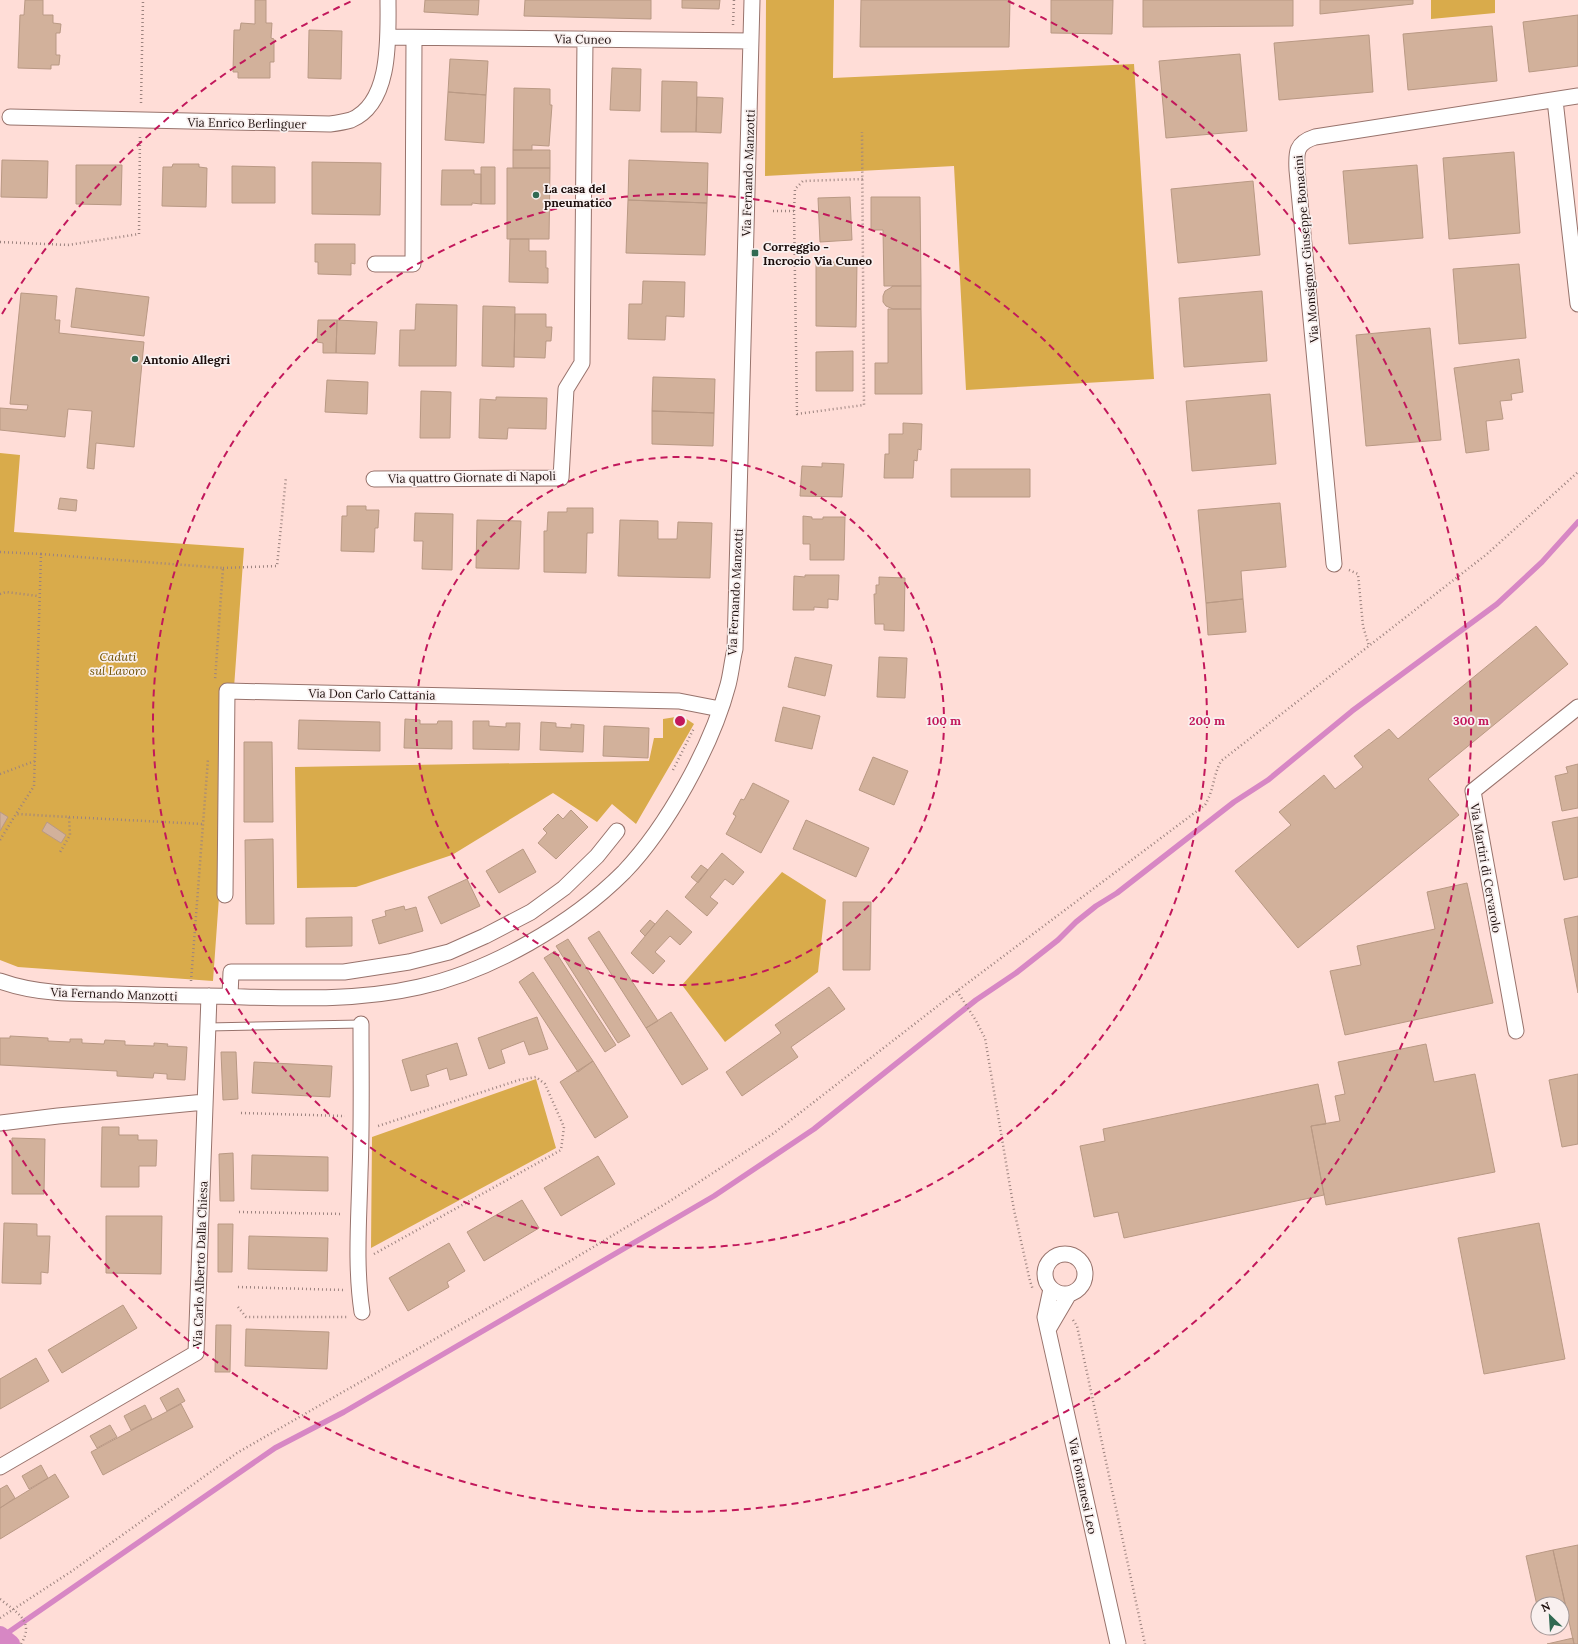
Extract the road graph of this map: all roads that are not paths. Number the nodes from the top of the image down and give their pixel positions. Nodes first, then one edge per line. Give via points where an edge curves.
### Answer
1 (388, 0) edge
2 (752, 0) edge
3 (388, 37) junction
4 (414, 38) junction
5 (586, 39) junction
6 (751, 41) junction
7 (1578, 96) edge
8 (1555, 100) junction
9 (10, 117) dead end
10 (376, 264) dead end
11 (1578, 304) edge
12 (374, 478) dead end
13 (1334, 564) dead end
14 (1578, 707) edge
15 (720, 709) junction
16 (617, 831) dead end
17 (225, 895) dead end
18 (0, 981) edge
19 (209, 996) junction
20 (230, 996) junction
21 (361, 1024) joint
22 (208, 1027) junction
23 (1516, 1031) dead end
24 (205, 1102) junction
25 (0, 1123) edge
26 (1052, 1289) junction
27 (1069, 1294) junction
28 (1052, 1310) junction
29 (362, 1312) road end
30 (0, 1467) edge
31 (1118, 1644) edge

1 - 3 street, Via Enrico Berlinguer
2 - 6 street, Via Fernando Manzotti
3 - 4 street, Via Cuneo
3 - 9 street, Via Enrico Berlinguer via 378,92 371,104 362,112 353,119 343,122 330,124
4 - 5 street, Via Cuneo
4 - 10 street via 413,264
5 - 6 street, Via Cuneo
5 - 12 street, Via quattro Giornate di Napoli via 582,363 566,389 561,478
6 - 15 street, Via Fernando Manzotti via 735,650
7 - 8 street, Via Monsignor Giuseppe Bonacini
8 - 11 street
8 - 13 street, Via Monsignor Giuseppe Bonacini via 1315,137 1307,139 1298,148 1297,166
14 - 23 street, Via Martiri di Cervarolo via 1472,791
15 - 17 street, Via Don Carlo Cattania via 679,701 227,691
15 - 20 street, Via Fernando Manzotti via 706,745 686,783 666,818 645,846 623,872 592,899 533,941 479,968 405,990 333,998
16 - 20 street via 597,856 559,892 531,912 449,952 409,962 344,972 231,972
18 - 19 street, Via Fernando Manzotti via 44,992
19 - 20 street, Via Fernando Manzotti
19 - 22 street, Via Carlo Alberto Dalla Chiesa
21 - 22 lane
21 - 29 street via 358,1291
22 - 24 street, Via Carlo Alberto Dalla Chiesa
24 - 25 street
24 - 30 street, Via Carlo Alberto Dalla Chiesa via 196,1353
26 - 27 street via 1058,1293
26 - 27 street via 1044,1276 1045,1267 1056,1255 1068,1253 1080,1260 1085,1274 1078,1289
26 - 28 street, Via Fontanesi Leo
27 - 28 street
28 - 31 street, Via Fontanesi Leo via 1045,1317

